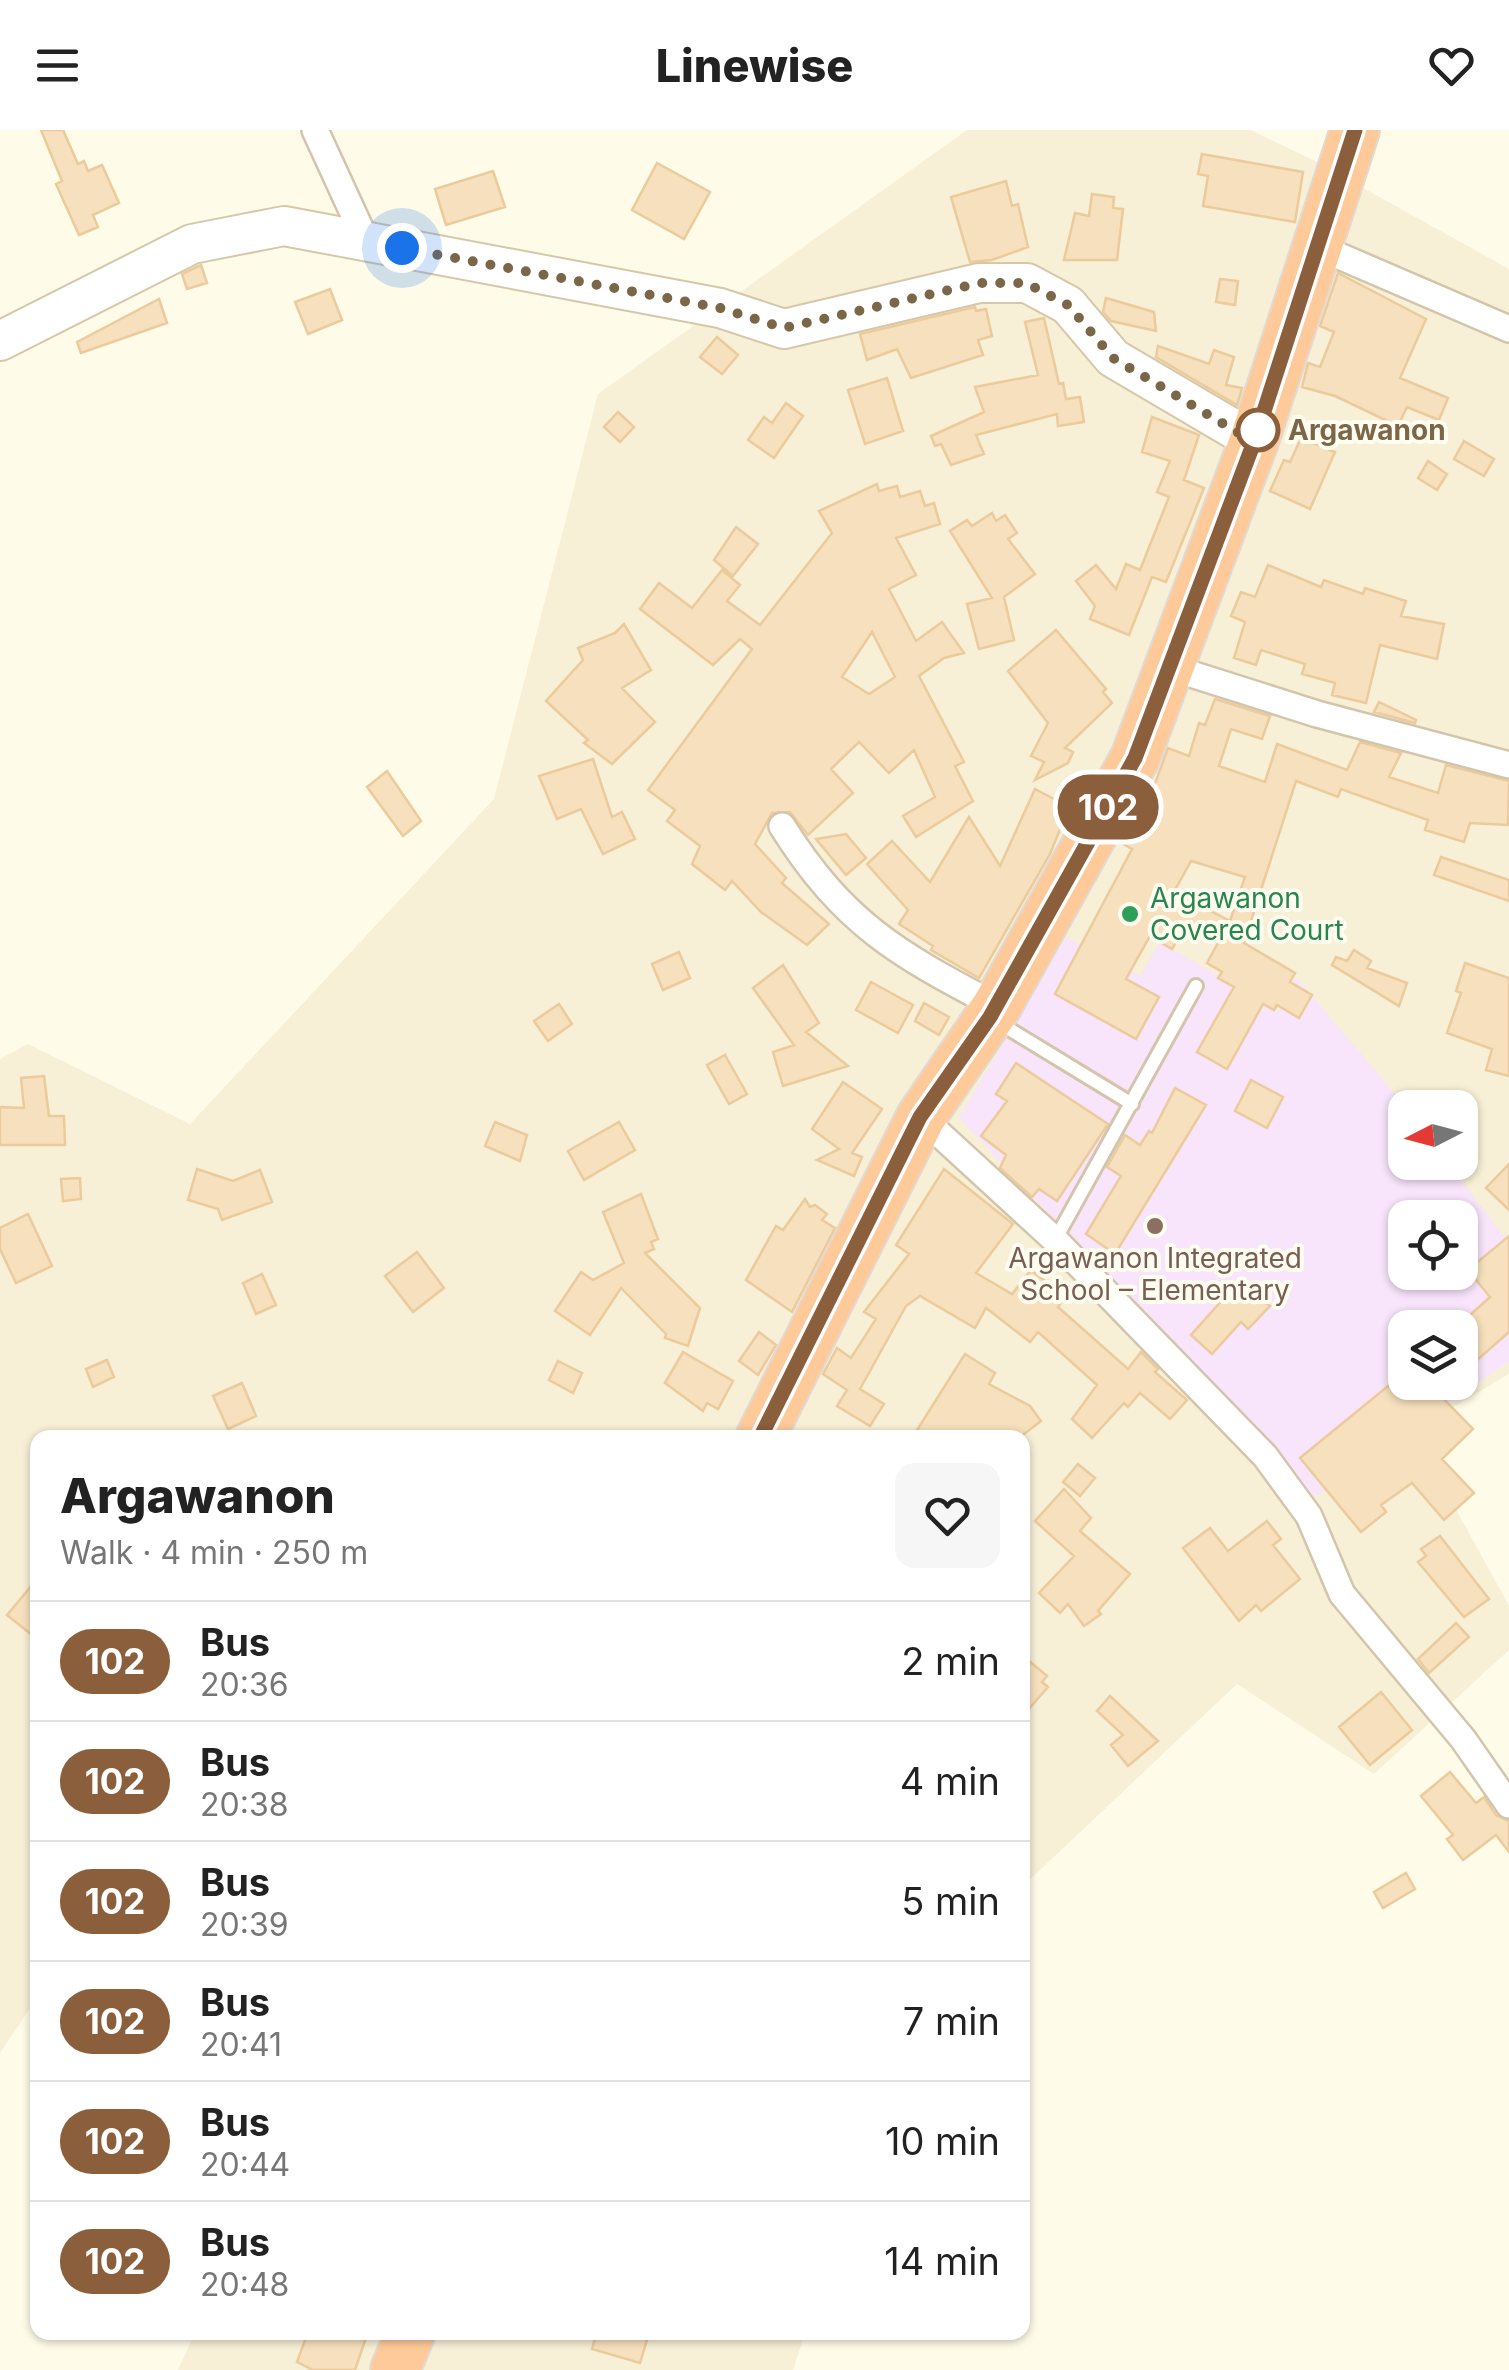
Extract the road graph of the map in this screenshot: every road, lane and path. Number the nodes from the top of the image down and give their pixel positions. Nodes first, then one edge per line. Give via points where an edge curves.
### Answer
1 (315, 130) edge
2 (1355, 130) edge
3 (366, 241) junction
4 (1316, 246) junction
5 (1509, 330) edge
6 (0, 341) edge
7 (1254, 442) junction
8 (1169, 666) junction
9 (1509, 765) edge
10 (782, 826) dead end
11 (1196, 986) dead end
12 (994, 1011) junction
13 (1132, 1104) junction
14 (920, 1117) junction
15 (1055, 1240) junction
16 (764, 1430) edge
17 (1509, 1805) edge
18 (408, 2340) edge
19 (395, 2370) edge

1 - 3 street
2 - 4 highway
3 - 6 street via 284,226 192,244
3 - 7 street via 720,308 784,328 980,283 1026,283 1068,305 1113,358
4 - 5 street
4 - 7 highway
7 - 8 highway
8 - 9 street
8 - 12 highway via 1135,758
10 - 12 street via 815,878 867,928
11 - 13 lane
12 - 13 lane
12 - 14 highway
13 - 15 lane
14 - 15 street
14 - 16 highway
15 - 17 street via 1265,1456 1309,1516 1342,1594
18 - 19 highway

